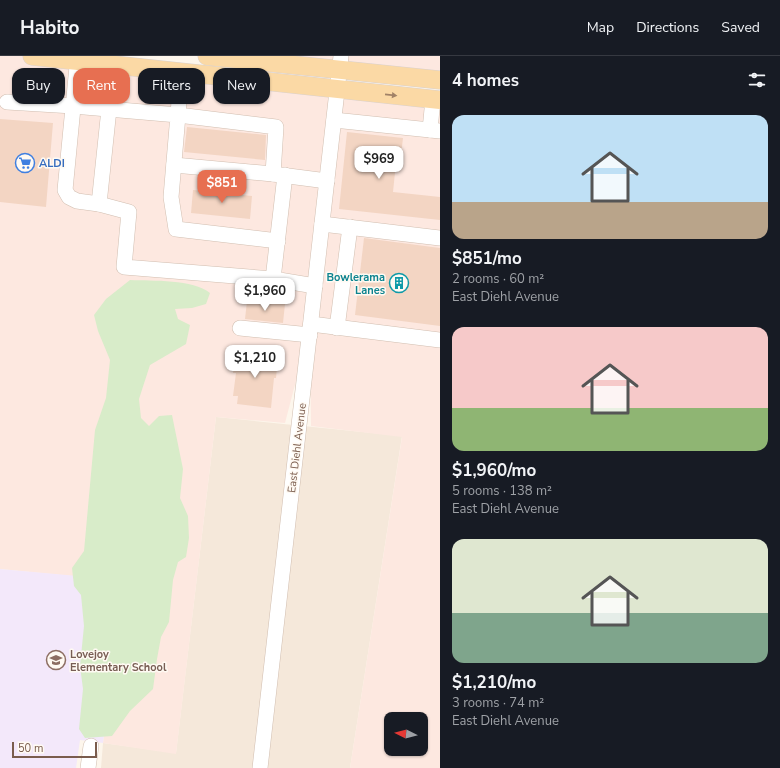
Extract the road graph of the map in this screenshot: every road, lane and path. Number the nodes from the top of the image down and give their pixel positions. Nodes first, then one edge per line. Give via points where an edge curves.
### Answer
1 (32, 56) edge
2 (207, 56) edge
3 (78, 58) edge
4 (341, 63) edge
5 (152, 68) edge
6 (205, 75) edge
7 (440, 80) edge
8 (338, 89) junction
9 (436, 100) edge
10 (7, 102) dead end
11 (179, 104) edge
12 (73, 106) junction
13 (110, 109) junction
14 (178, 115) junction
15 (334, 120) junction
16 (435, 131) edge
17 (174, 165) junction
18 (279, 174) junction
19 (327, 181) junction
20 (99, 204) junction
21 (322, 224) junction
22 (350, 227) junction
23 (440, 238) edge
24 (278, 241) junction
25 (273, 279) junction
26 (315, 286) junction
27 (240, 328) dead end
28 (337, 328) junction
29 (310, 330) junction
30 (440, 340) edge
31 (91, 746) dead end
32 (88, 768) edge
33 (260, 768) edge

1 - 3 main road
2 - 4 main road
3 - 5 main road
3 - 12 street
4 - 7 main road
4 - 8 street, East Diehl Avenue
6 - 8 main road
8 -> 9 main road
8 - 15 street, East Diehl Avenue
9 - 16 street
10 - 12 street
11 - 14 street
12 - 13 street
12 - 20 street via 65,190 69,197 77,201
13 - 14 street
13 - 20 street
14 - 17 street
14 - 18 street via 276,127
15 - 16 street
15 - 19 street, East Diehl Avenue
17 - 18 street
17 - 24 street via 171,196 176,229
18 - 19 street
18 - 24 street
19 - 21 street, East Diehl Avenue
20 - 25 street via 129,212 124,267
21 - 22 street
21 - 26 street, East Diehl Avenue
22 - 23 street
22 - 28 street
24 - 25 street
25 - 26 street
26 - 29 street, East Diehl Avenue
27 - 29 street
28 - 29 street
28 - 30 street
29 - 33 street, East Diehl Avenue
31 - 32 street

